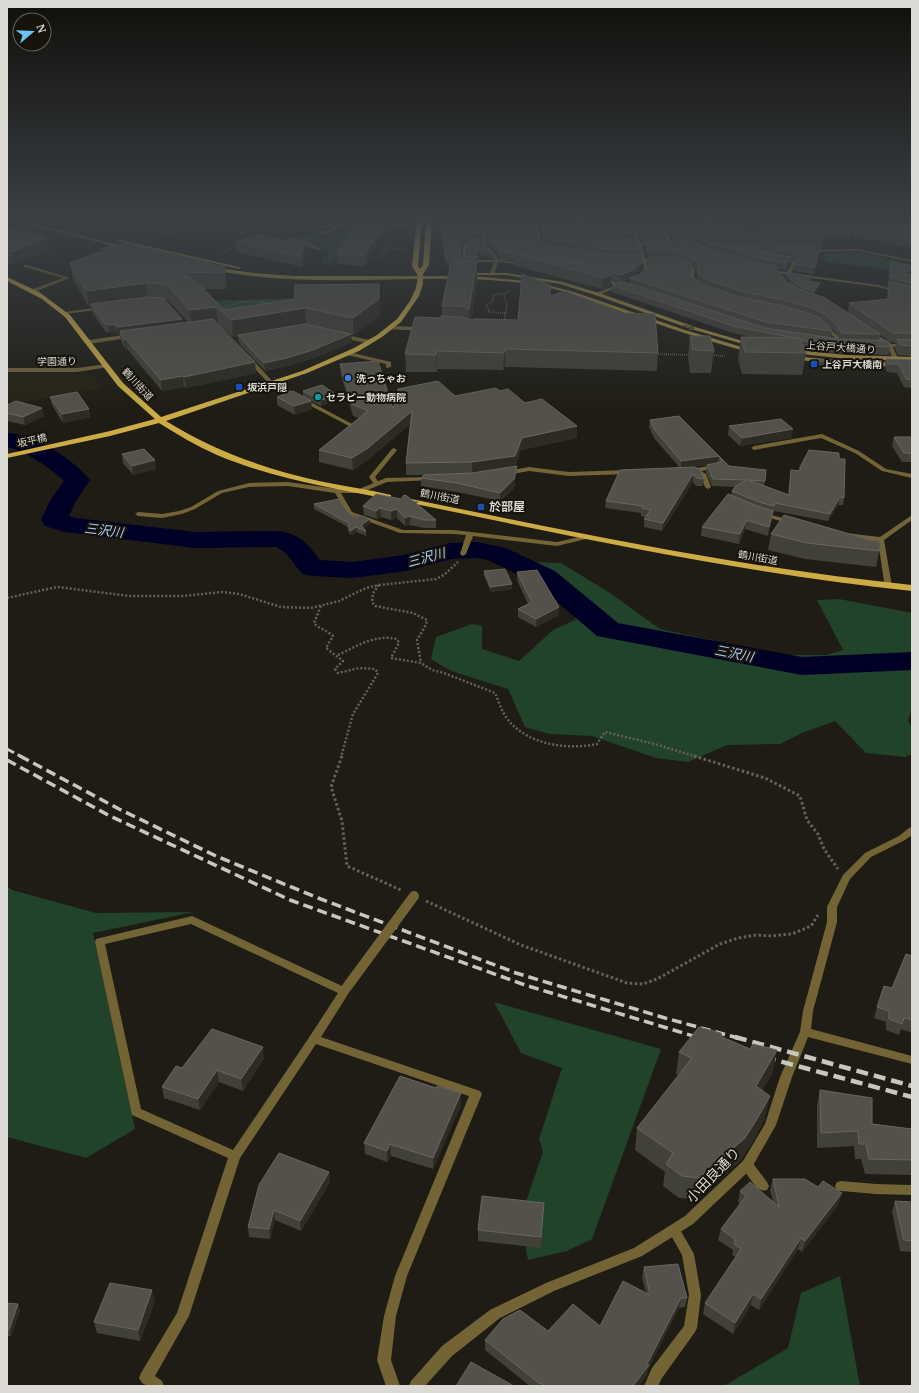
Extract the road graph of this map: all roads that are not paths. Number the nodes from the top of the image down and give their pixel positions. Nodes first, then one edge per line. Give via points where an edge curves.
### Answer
1 (17, 284) edge
2 (51, 284) edge
3 (418, 284) edge
4 (533, 284) edge
5 (562, 284) edge
6 (619, 284) edge
7 (697, 284) edge
8 (864, 284) edge
9 (622, 285) junction
10 (628, 287) edge
11 (702, 288) edge
12 (32, 291) junction
13 (597, 294) junction
14 (912, 295) edge
15 (592, 299) junction
16 (582, 304) edge
17 (110, 307) edge
18 (65, 313) junction
19 (632, 313) junction
20 (623, 317) edge
21 (820, 323) edge
22 (390, 328) junction
23 (862, 328) edge
24 (430, 330) edge
25 (336, 334) edge
26 (136, 335) edge
27 (89, 342) junction
28 (370, 342) junction
29 (831, 342) edge
30 (753, 344) edge
31 (872, 345) edge
32 (890, 345) junction
33 (912, 346) edge
34 (759, 352) edge
35 (792, 352) edge
36 (349, 354) junction
37 (787, 356) edge
38 (247, 357) edge
39 (895, 359) junction
40 (912, 359) edge
41 (107, 366) junction
42 (912, 366) edge
43 (388, 368) dead end
44 (7, 370) edge
45 (271, 383) junction
46 (159, 420) junction
47 (351, 425) edge
48 (754, 448) dead end
49 (394, 450) dead end
50 (7, 456) edge
51 (718, 467) edge
52 (679, 471) edge
53 (694, 471) junction
54 (634, 472) edge
55 (500, 474) edge
56 (912, 476) edge
57 (440, 478) edge
58 (376, 483) junction
59 (708, 487) dead end
60 (337, 491) junction
61 (360, 491) junction
62 (752, 511) edge
63 (138, 514) dead end
64 (912, 517) edge
65 (795, 523) edge
66 (470, 534) junction
67 (837, 534) edge
68 (588, 537) junction
69 (881, 539) junction
70 (463, 554) road end
71 (888, 586) junction
72 (912, 588) edge
73 (912, 830) edge
74 (414, 896) road end
75 (345, 989) junction
76 (805, 1032) junction
77 (314, 1039) junction
78 (912, 1060) edge
79 (235, 1156) junction
80 (747, 1165) junction
81 (763, 1186) dead end
82 (841, 1186) dead end
83 (912, 1190) edge
84 (674, 1230) junction
85 (157, 1386) edge
86 (394, 1386) edge
87 (416, 1386) edge
88 (651, 1386) edge

1 - 12 main road, 鶴川街道
2 - 12 street
3 - 22 main road, 坂平橋 via 416,296 407,312
4 - 15 street
5 - 13 street
6 - 9 street
7 - 11 street
8 - 14 street
9 - 10 street
9 - 13 street
12 - 18 main road, 鶴川街道
13 -> 30 street via 693,328
15 - 16 street
15 - 19 street
17 - 18 street
18 - 27 main road, 鶴川街道
19 - 20 street
19 - 34 street via 699,337
21 - 29 street via 840,343
22 - 24 street
22 - 28 main road, 坂平橋
23 - 32 street
25 - 28 street
26 - 27 street
27 - 41 main road, 鶴川街道
28 - 36 main road, 坂平橋
31 - 32 street
32 - 33 street
32 - 39 street
35 - 39 street, 上谷戸大橋通り
36 - 43 street via 389,363
36 - 45 main road, 坂平橋
37 - 42 street, 上谷戸大橋通り via 843,363
38 - 45 street
39 - 40 street, 上谷戸大橋通り
41 - 44 street, 学園通り via 77,370
41 - 46 main road, 鶴川街道 via 133,397
45 - 46 main road, 坂平橋
45 - 47 street
46 - 50 main road, 坂平橋
46 - 61 main road, 鶴川街道 via 187,438 229,457 282,474
48 - 56 street via 822,436 857,452 884,470
49 - 58 street via 372,477
51 - 53 street
52 - 53 street
53 - 59 street via 703,474
54 - 55 street via 569,474 529,469
57 - 58 street via 386,480
58 - 61 street
60 - 61 street
60 - 63 street via 288,484 249,485 220,492 180,513 162,516
60 - 66 street via 350,513 402,532
61 - 68 main road, 鶴川街道
62 - 65 street
64 - 69 street
66 - 68 street via 557,544
66 - 70 street
67 - 69 street
68 - 71 main road, 鶴川街道 via 780,572
69 - 71 street
71 - 72 main road, 鶴川街道
73 - 76 street, 小田良通り via 902,838 868,855 846,877 832,907 832,922 808,1011
74 - 75 street, bridge
75 - 77 street
75 - 79 street via 192,920 100,942 136,1112
76 - 78 street
76 - 80 street, 小田良通り via 770,1125
77 - 79 street
77 - 86 street via 476,1094 399,1282 390,1316 384,1360
79 - 85 street via 183,1316 146,1378
80 - 81 street
80 - 84 street, 小田良通り via 689,1220
82 - 83 street
84 - 87 street, 小田良通り via 638,1252 495,1314 448,1351
84 - 88 street via 688,1254 695,1295 690,1328

